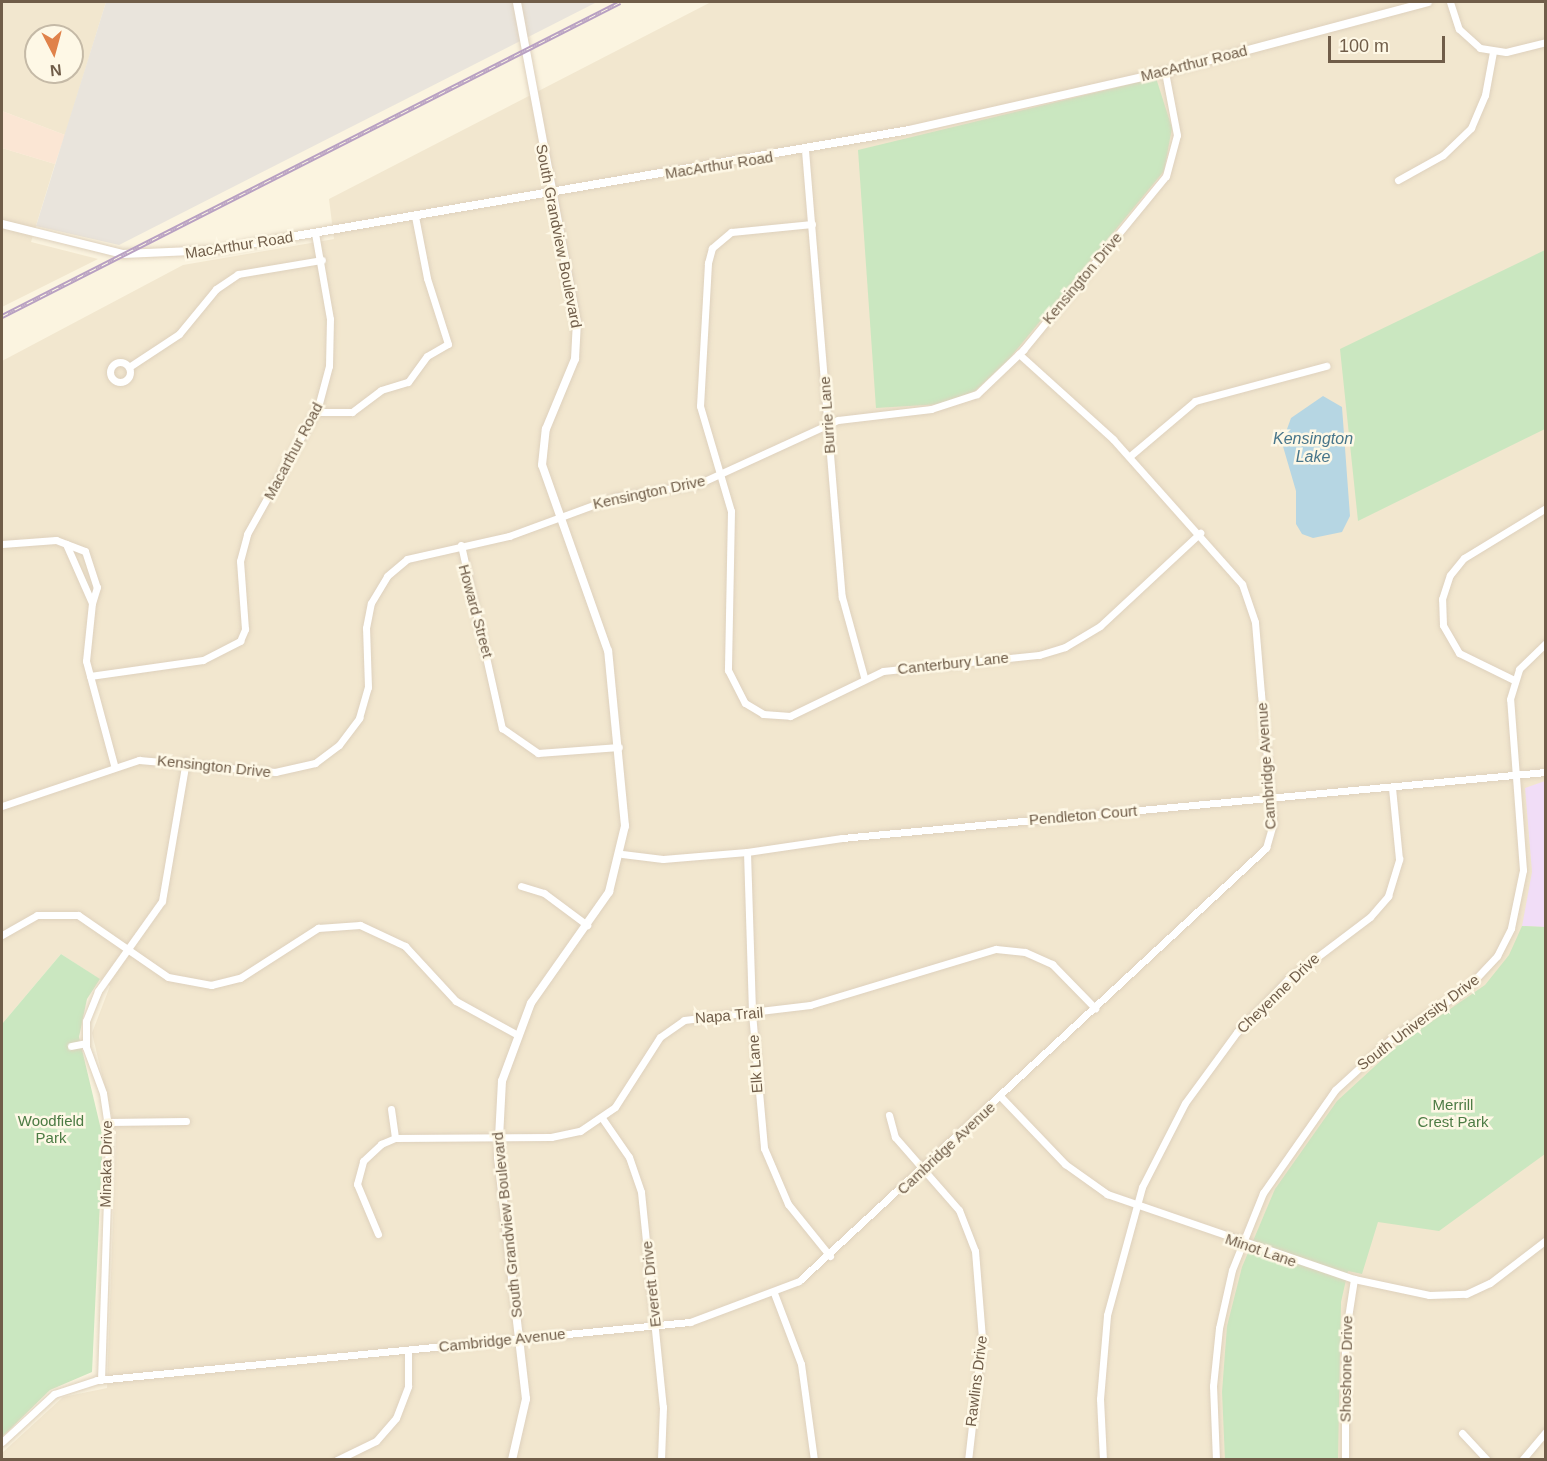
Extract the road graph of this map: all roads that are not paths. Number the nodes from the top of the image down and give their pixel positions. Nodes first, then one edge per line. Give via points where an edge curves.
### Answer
1 (517, 2) edge
2 (1428, 2) edge
3 (1450, 2) edge
4 (1545, 42) edge
5 (1493, 52) junction
6 (1165, 72) junction
7 (805, 150) junction
8 (1398, 180) dead end
9 (549, 193) junction
10 (415, 216) junction
11 (2, 224) edge
12 (812, 224) junction
13 (315, 233) junction
14 (322, 260) junction
15 (1019, 354) junction
16 (1326, 366) dead end
17 (129, 367) dead end
18 (316, 412) junction
19 (828, 423) junction
20 (1130, 456) junction
21 (721, 475) junction
22 (1545, 508) edge
23 (558, 518) junction
24 (1200, 533) junction
25 (2, 544) edge
26 (66, 544) junction
27 (460, 545) junction
28 (92, 603) junction
29 (1545, 643) edge
30 (90, 676) junction
31 (864, 677) junction
32 (1514, 680) junction
33 (618, 747) junction
34 (186, 761) junction
35 (114, 765) junction
36 (1545, 772) edge
37 (1515, 776) junction
38 (1392, 787) junction
39 (1270, 798) junction
40 (2, 806) edge
41 (747, 852) junction
42 (622, 854) junction
43 (521, 886) dead end
44 (587, 925) junction
45 (2, 935) edge
46 (129, 950) junction
47 (1095, 1008) junction
48 (752, 1013) junction
49 (516, 1034) junction
50 (86, 1043) junction
51 (71, 1046) dead end
52 (1001, 1097) junction
53 (391, 1109) dead end
54 (889, 1116) dead end
55 (602, 1118) junction
56 (186, 1121) dead end
57 (108, 1122) junction
58 (395, 1138) junction
59 (496, 1138) junction
60 (924, 1168) junction
61 (1136, 1205) junction
62 (378, 1234) dead end
63 (1545, 1240) edge
64 (1242, 1244) junction
65 (830, 1256) junction
66 (1354, 1279) junction
67 (774, 1293) junction
68 (655, 1326) junction
69 (520, 1339) junction
70 (408, 1350) junction
71 (100, 1380) junction
72 (1545, 1431) edge
73 (1462, 1432) dead end
74 (2, 1442) edge
75 (338, 1460) edge
76 (512, 1460) edge
77 (661, 1460) edge
78 (814, 1460) edge
79 (968, 1460) edge
80 (1103, 1460) edge
81 (1216, 1460) edge
82 (1345, 1460) edge
83 (1487, 1460) edge
84 (1522, 1460) edge

1 - 9 street, South Grandview Boulevard
2 - 6 street, MacArthur Road
3 - 5 street via 1462,34
4 - 5 street
5 - 8 street via 1485,95 1471,128 1443,155
6 - 7 street, MacArthur Road
6 - 15 street, Kensington Drive via 1177,135 1166,176
7 - 9 street, MacArthur Road
7 - 12 street, Burrie Lane
9 - 10 street, MacArthur Road
9 - 23 street, South Grandview Boulevard via 578,334 575,359 543,446 544,480
10 - 13 street, MacArthur Road
10 - 18 street via 427,278 448,344 427,356 408,382 375,393 352,412
11 - 13 street, MacArthur Road via 140,255 188,254
12 - 19 street, Burrie Lane
12 - 21 street, Canterbury Lane via 731,232 709,257 699,387
13 - 14 street, Macarthur Road
14 - 17 street via 238,274 216,289 179,334
14 - 18 street, Macarthur Road via 329,366
15 - 19 street, Kensington Drive via 984,389 955,404
15 - 20 street, Cambridge Avenue
16 - 20 street via 1196,401
18 - 30 street, Macarthur Road via 247,534 240,561 245,629 231,648 203,660
19 - 21 street, Kensington Drive
19 - 31 street, Burrie Lane via 842,597
20 - 24 street, Cambridge Avenue
21 - 23 street, Kensington Drive via 686,488 615,497
21 - 31 street, Canterbury Lane via 733,523 726,598 728,670 739,697 763,714 790,716
22 - 32 street via 1464,558 1450,575 1442,599 1443,625 1459,653
23 - 27 street, Kensington Drive via 509,536
23 - 33 street, South Grandview Boulevard via 603,629
24 - 31 street, Canterbury Lane via 1075,643 1039,655 927,664
24 - 39 street, Cambridge Avenue via 1237,575 1252,608
25 - 26 street
26 - 28 street
26 - 28 street via 85,551 93,568 97,587
27 - 33 street, Howard Street via 502,728 538,753
27 - 34 street, Kensington Drive via 407,559 375,593 366,628 364,705 354,728 331,752 303,767 275,772
28 - 30 street
29 - 32 street, South University Drive via 1527,658
30 - 35 street
32 - 37 street, South University Drive via 1509,706
33 - 42 street, South Grandview Boulevard
34 - 35 street, Kensington Drive
34 - 46 street, Minaka Drive via 167,886 156,914
35 - 40 street, Kensington Drive
36 - 37 street, Pendleton Court
37 - 38 street, Pendleton Court
37 - 64 street, South University Drive via 1523,880 1517,912 1497,956 1467,988 1392,1038 1335,1090 1278,1166
38 - 39 street, Pendleton Court
38 - 61 street, Cheyenne Drive via 1399,859 1388,896 1370,917 1288,979 1237,1032 1185,1103
39 - 41 street, Pendleton Court
39 - 47 street, Cambridge Avenue via 1272,833 1266,848
41 - 42 street, Pendleton Court via 663,859
41 - 48 street, Elk Lane
42 - 44 street, South Grandview Boulevard via 609,892
43 - 44 street via 544,893
44 - 49 street, South Grandview Boulevard via 543,984
45 - 46 street via 29,917 62,912 93,923
46 - 49 street via 168,977 212,985 240,978 318,928 360,925 405,946 456,1001
46 - 50 street, Minaka Drive via 92,1000
47 - 48 street, Napa Trail via 1053,964 1025,952 996,949 810,1005
47 - 52 street, Cambridge Avenue
48 - 55 street, Napa Trail via 673,1024 660,1036 622,1100
48 - 65 street, Elk Lane via 759,1115 770,1166 788,1204
49 - 59 street, South Grandview Boulevard via 502,1081
50 - 51 street
50 - 57 street, Minaka Drive
52 - 60 street, Cambridge Avenue
52 - 61 street, Minot Lane via 1078,1176
53 - 58 street
54 - 60 street, Rawlins Drive via 895,1137
55 - 59 street, Napa Trail via 560,1136
55 - 68 street, Everett Drive via 629,1157 641,1192
56 - 57 street
57 - 71 street, Minaka Drive
58 - 59 street, Napa Trail
58 - 62 street via 370,1152 358,1178 359,1194
59 - 69 street, South Grandview Boulevard
60 - 65 street, Cambridge Avenue
60 - 79 street, Rawlins Drive via 964,1219 978,1269 982,1338
61 - 64 street, Minot Lane
61 - 80 street, Cheyenne Drive via 1107,1315 1100,1399
63 - 66 street, Minot Lane via 1490,1283 1466,1294 1429,1295
64 - 66 street, Minot Lane
64 - 81 street, South University Drive via 1226,1294 1215,1357
65 - 67 street, Cambridge Avenue via 805,1277
66 - 82 street, Shoshone Drive via 1345,1337
67 - 68 street, Cambridge Avenue via 703,1319
67 - 78 street via 801,1364
68 - 69 street, Cambridge Avenue
68 - 77 street, Everett Drive via 663,1407
69 - 70 street, Cambridge Avenue
69 - 76 street, South Grandview Boulevard via 525,1408
70 - 71 street, Cambridge Avenue
70 - 75 street via 408,1386 396,1418 376,1441
71 - 74 street, Cambridge Avenue via 54,1394
72 - 84 street
73 - 83 street

